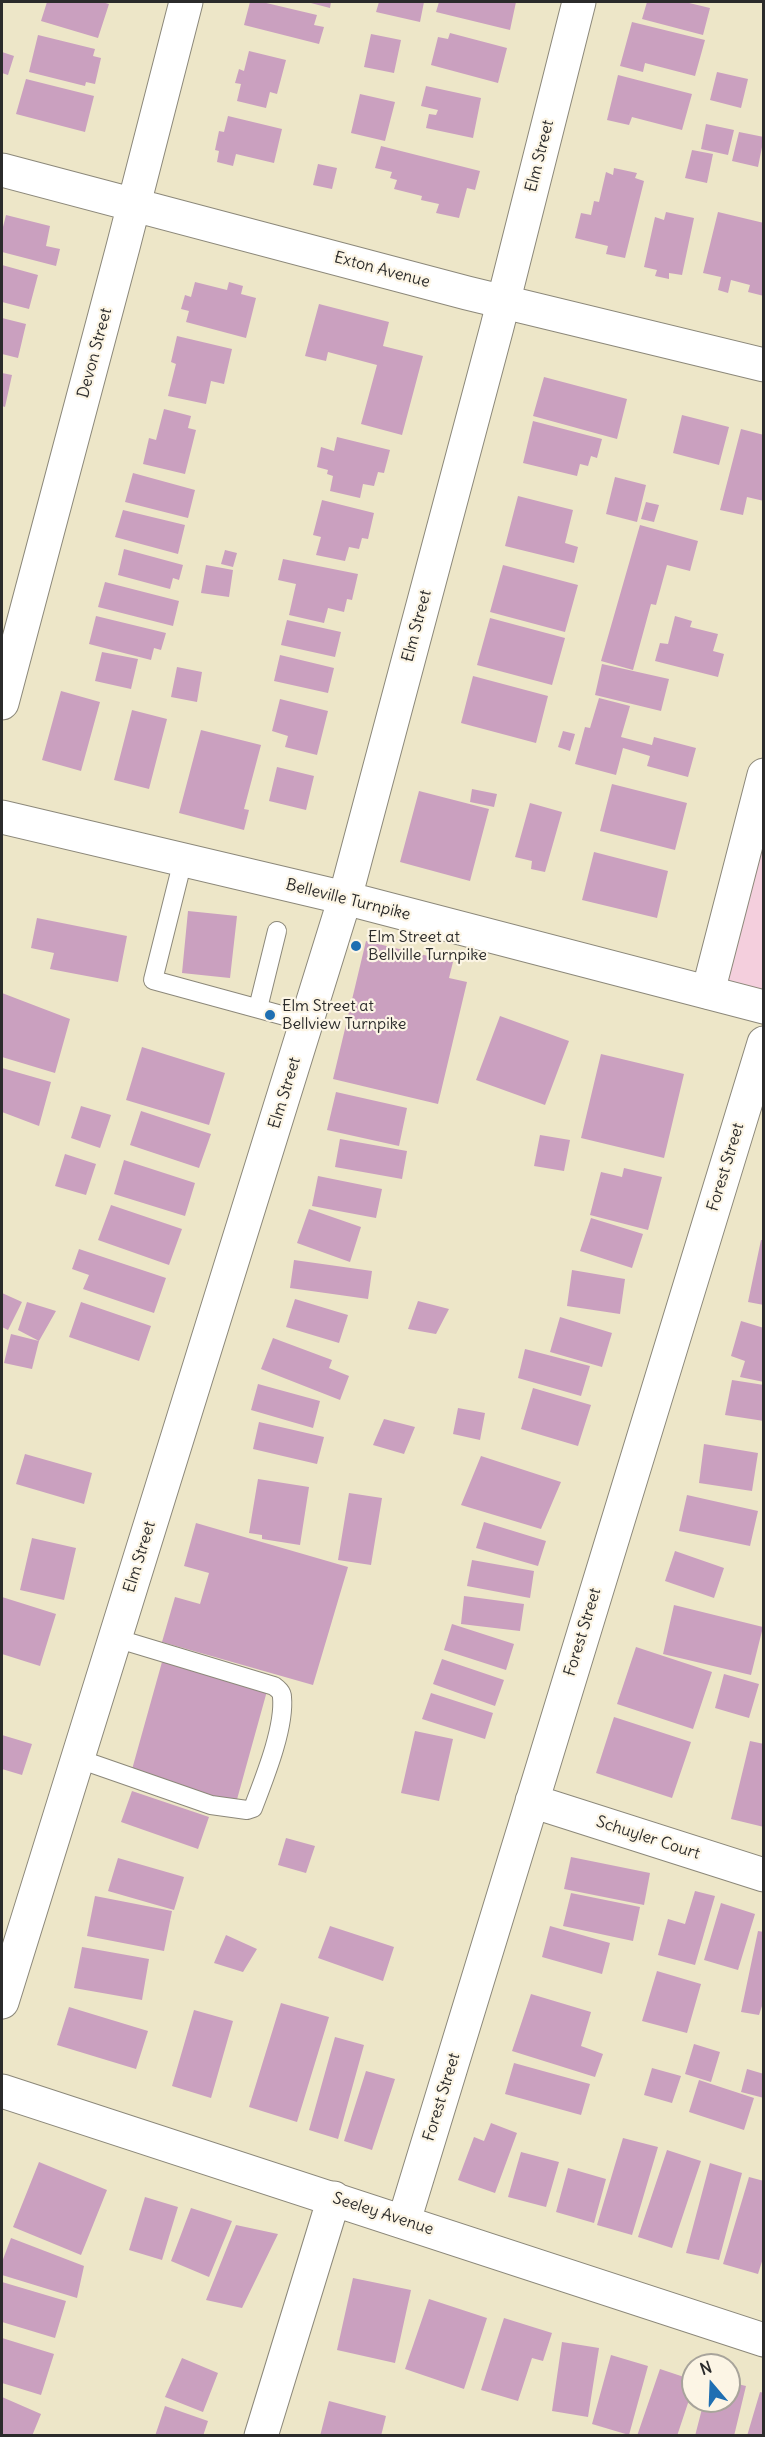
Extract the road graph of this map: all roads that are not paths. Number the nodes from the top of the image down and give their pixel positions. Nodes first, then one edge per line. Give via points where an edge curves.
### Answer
1 (186, 2) edge
2 (579, 2) edge
3 (2, 170) edge
4 (134, 204) junction
5 (502, 302) junction
6 (764, 365) edge
7 (2, 703) edge
8 (764, 775) edge
9 (2, 817) edge
10 (183, 860) junction
11 (345, 898) junction
12 (277, 931) dead end
13 (708, 992) junction
14 (764, 1007) edge
15 (258, 1008) junction
16 (307, 1022) junction
17 (764, 1044) edge
18 (115, 1638) junction
19 (76, 1758) junction
20 (532, 1801) junction
21 (764, 1875) edge
22 (2, 2002) edge
23 (2, 2091) edge
24 (334, 2198) junction
25 (404, 2221) junction
26 (764, 2340) edge
27 (261, 2436) edge

1 - 4 street, Devon Street
2 - 5 street, Elm Street
3 - 4 street, Exton Avenue
4 - 5 street, Exton Avenue
4 - 7 street, Devon Street
5 - 6 street, Exton Avenue
5 - 11 street, Elm Street
8 - 13 street
9 - 10 street, Belleville Turnpike
10 - 11 street, Belleville Turnpike
10 - 15 lane via 153,980
11 - 13 street, Belleville Turnpike
11 - 16 street, Elm Street
12 - 15 lane
13 - 14 street, Belleville Turnpike
15 - 16 lane
16 - 18 street, Elm Street
17 - 20 street, Forest Street
18 - 19 street, Elm Street
18 - 19 lane via 280,1691 279,1725 268,1766 253,1808 247,1810 211,1805
19 - 22 street, Elm Street
20 - 21 street, Schuyler Court
20 - 25 street, Forest Street
23 - 24 street, Seeley Avenue
24 - 25 street, Seeley Avenue
24 - 27 street
25 - 26 street, Seeley Avenue

